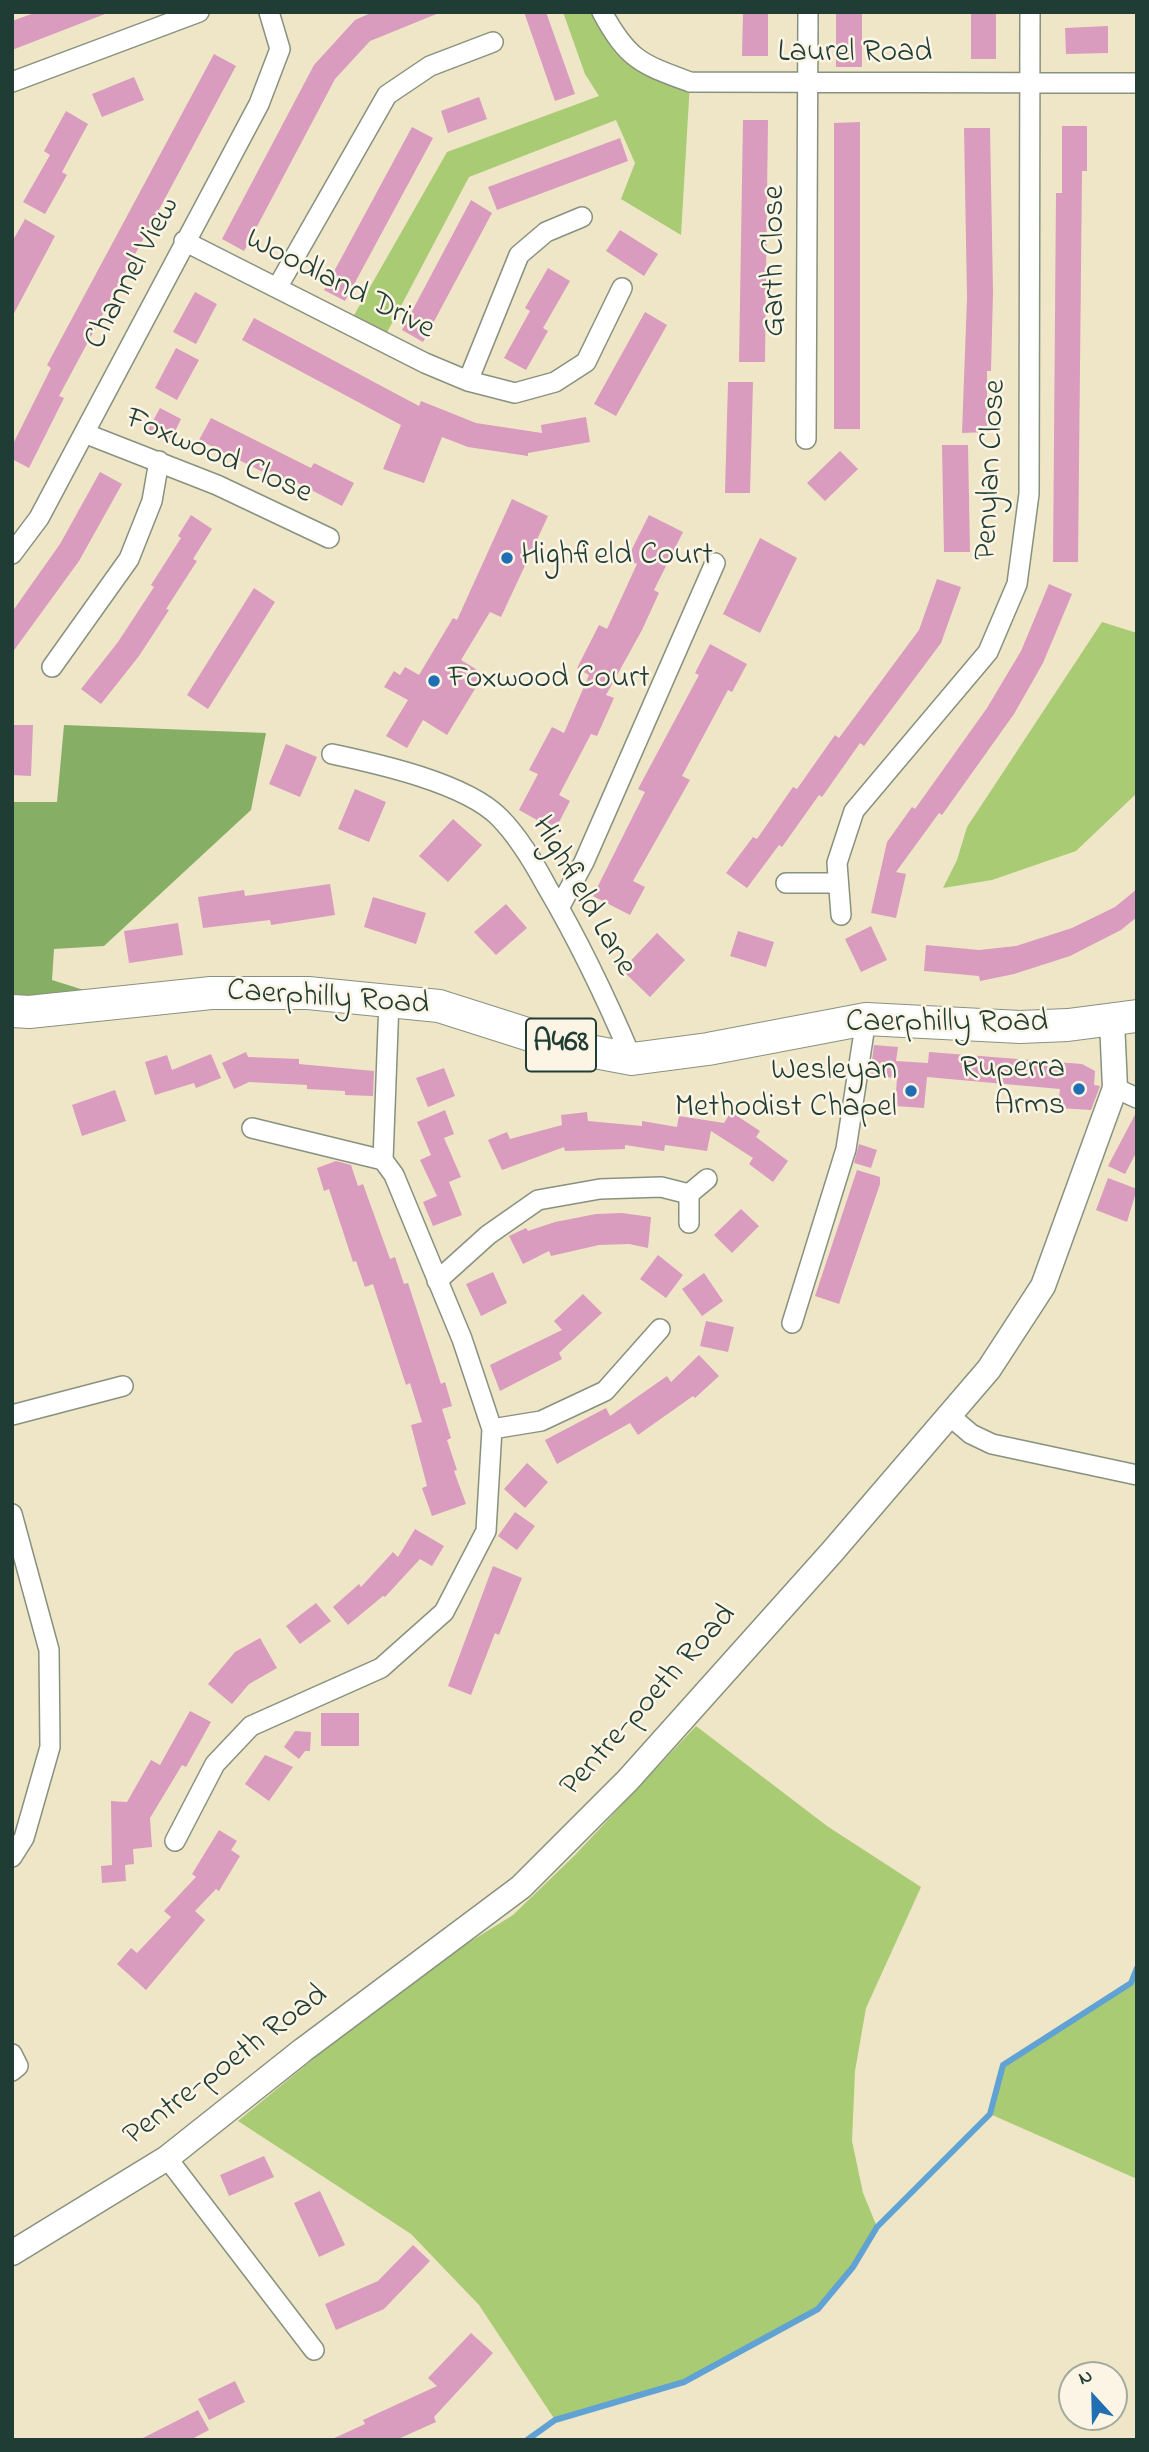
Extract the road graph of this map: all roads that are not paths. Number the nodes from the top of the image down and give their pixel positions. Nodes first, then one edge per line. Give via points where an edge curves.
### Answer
1 (199, 12) edge
2 (269, 12) edge
3 (602, 12) edge
4 (808, 12) edge
5 (1030, 12) edge
6 (493, 42) dead end
7 (12, 82) edge
8 (1137, 83) edge
9 (807, 84) junction
10 (1029, 85) junction
11 (582, 217) dead end
12 (184, 242) junction
13 (277, 288) junction
14 (622, 288) dead end
15 (468, 381) junction
16 (84, 433) junction
17 (806, 439) dead end
18 (159, 461) junction
19 (329, 538) dead end
20 (12, 554) edge
21 (715, 563) dead end
22 (52, 667) dead end
23 (332, 754) dead end
24 (786, 883) dead end
25 (838, 883) junction
26 (559, 908) junction
27 (841, 915) dead end
28 (389, 1001) junction
29 (12, 1011) edge
30 (866, 1018) junction
31 (1125, 1018) edge
32 (632, 1059) junction
33 (1126, 1093) edge
34 (252, 1128) dead end
35 (383, 1160) junction
36 (707, 1179) dead end
37 (689, 1194) junction
38 (688, 1223) dead end
39 (437, 1281) junction
40 (792, 1323) dead end
41 (660, 1329) dead end
42 (122, 1386) dead end
43 (12, 1415) edge
44 (951, 1417) junction
45 (492, 1429) junction
46 (1137, 1475) edge
47 (12, 1515) edge
48 (175, 1841) dead end
49 (12, 1857) edge
50 (12, 2053) edge
51 (12, 2071) edge
52 (167, 2158) junction
53 (12, 2253) edge
54 (314, 2350) dead end

1 - 7 street
2 - 12 street, Channel View via 280,50 259,104
3 - 9 street, Laurel Road via 625,50 646,66 690,82
4 - 9 street, Garth Close
5 - 10 street, Penylan Close
6 - 13 street via 430,66 387,95
8 - 10 street, Laurel Road
9 - 10 street, Laurel Road
9 - 17 street, Garth Close
10 - 25 street, Penylan Close via 1029,494 1017,584 988,652 854,811 837,863
11 - 15 street via 546,232 519,255
12 - 13 street, Woodland Drive
12 - 16 street, Channel View
13 - 15 street, Woodland Drive
14 - 15 street, Woodland Drive via 586,362 555,382 515,393
16 - 18 street, Foxwood Close
16 - 20 street, Channel View via 39,518
18 - 19 street, Foxwood Close
18 - 22 street via 152,501 129,559
21 - 26 street via 584,862
23 - 26 street, Highfield Lane via 444,784 498,816 529,856
24 - 25 street
25 - 27 street, Penylan Close
26 - 32 street, Highfield Lane via 606,997
28 - 29 main road, Caerphilly Road / A468 via 309,993 211,993
28 - 32 main road, Caerphilly Road / A468 via 439,1006 568,1047
28 - 35 street
30 - 31 main road, Caerphilly Road / A468 via 1020,1027
30 - 32 main road, Caerphilly Road / A468
30 - 40 street via 846,1149
31 - 33 street, Pentre-poeth Road
33 - 44 street, Pentre-poeth Road via 1043,1286 989,1369
34 - 35 street
35 - 39 street via 394,1175
36 - 37 street
37 - 38 street
37 - 39 street via 661,1186 600,1189 538,1200 488,1235
39 - 45 street
41 - 45 street via 605,1391 541,1421
42 - 43 street
44 - 46 street via 992,1444
44 - 52 street, Pentre-poeth Road via 628,1780 521,1887
45 - 48 street via 486,1531 444,1612 381,1668 251,1726 215,1764
47 - 49 street via 49,1650 50,1747 24,1838
50 - 51 street via 18,2066
52 - 53 street, Pentre-poeth Road
52 - 54 street

